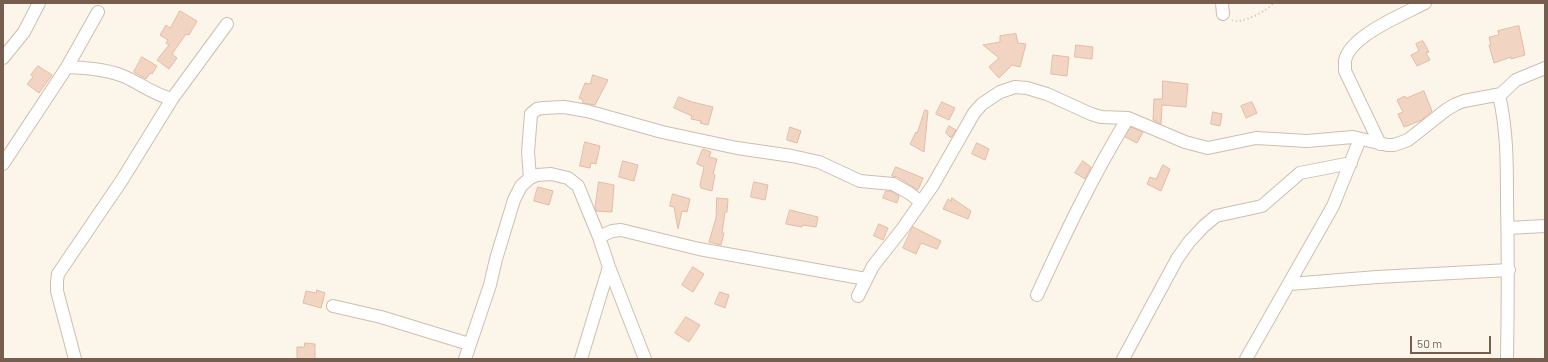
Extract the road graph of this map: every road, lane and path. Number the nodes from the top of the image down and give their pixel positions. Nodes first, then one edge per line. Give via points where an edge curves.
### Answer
1 (39, 3) edge
2 (1274, 3) edge
3 (1425, 3) edge
4 (1223, 8) edge
5 (98, 12) dead end
6 (227, 24) dead end
7 (3, 58) edge
8 (67, 67) junction
9 (1545, 68) edge
10 (1499, 95) junction
11 (172, 99) junction
12 (1128, 118) junction
13 (1360, 139) junction
14 (1380, 144) junction
15 (1351, 163) junction
16 (3, 164) edge
17 (530, 178) junction
18 (921, 202) junction
19 (1545, 226) edge
20 (1508, 228) junction
21 (599, 237) junction
22 (609, 267) junction
23 (1509, 270) junction
24 (866, 279) junction
25 (1290, 284) junction
26 (1037, 295) dead end
27 (858, 296) dead end
28 (333, 306) dead end
29 (468, 344) junction
30 (76, 359) edge
31 (465, 359) edge
32 (581, 359) edge
33 (645, 359) edge
34 (1123, 359) edge
35 (1246, 359) edge
36 (1507, 359) edge

1 - 7 street via 24,32
2 - 4 path via 1262,12 1240,22 1235,22
3 - 14 street via 1372,30 1351,50 1345,60 1345,71
5 - 8 street
6 - 11 street
8 - 11 street via 104,70
8 - 16 street
9 - 10 street via 1516,80
10 - 14 street via 1456,104 1408,140 1394,145
10 - 20 street via 1506,135
11 - 30 street via 122,180 58,274 58,291
12 - 13 street via 1185,142 1208,148 1256,138 1307,141
12 - 18 street via 1100,117 1036,90 1015,87 1007,89 982,104 974,113 933,186
12 - 26 street via 1090,184
13 - 14 street
13 - 15 street
15 - 25 street via 1333,206
15 - 34 street via 1300,174 1262,206 1216,216 1204,226 1177,259
17 - 18 street via 528,152 531,114 537,109 564,107 736,148 819,162 860,180 893,184
17 - 21 street via 551,174 576,183
17 - 29 street via 521,186 514,200 490,285
18 - 24 street
19 - 20 street
20 - 23 street
21 - 22 street
21 - 24 street via 621,230 699,249
22 - 32 street
22 - 33 street
23 - 25 street
23 - 36 street
24 - 27 street
25 - 35 street
28 - 29 street via 381,317
29 - 31 street

